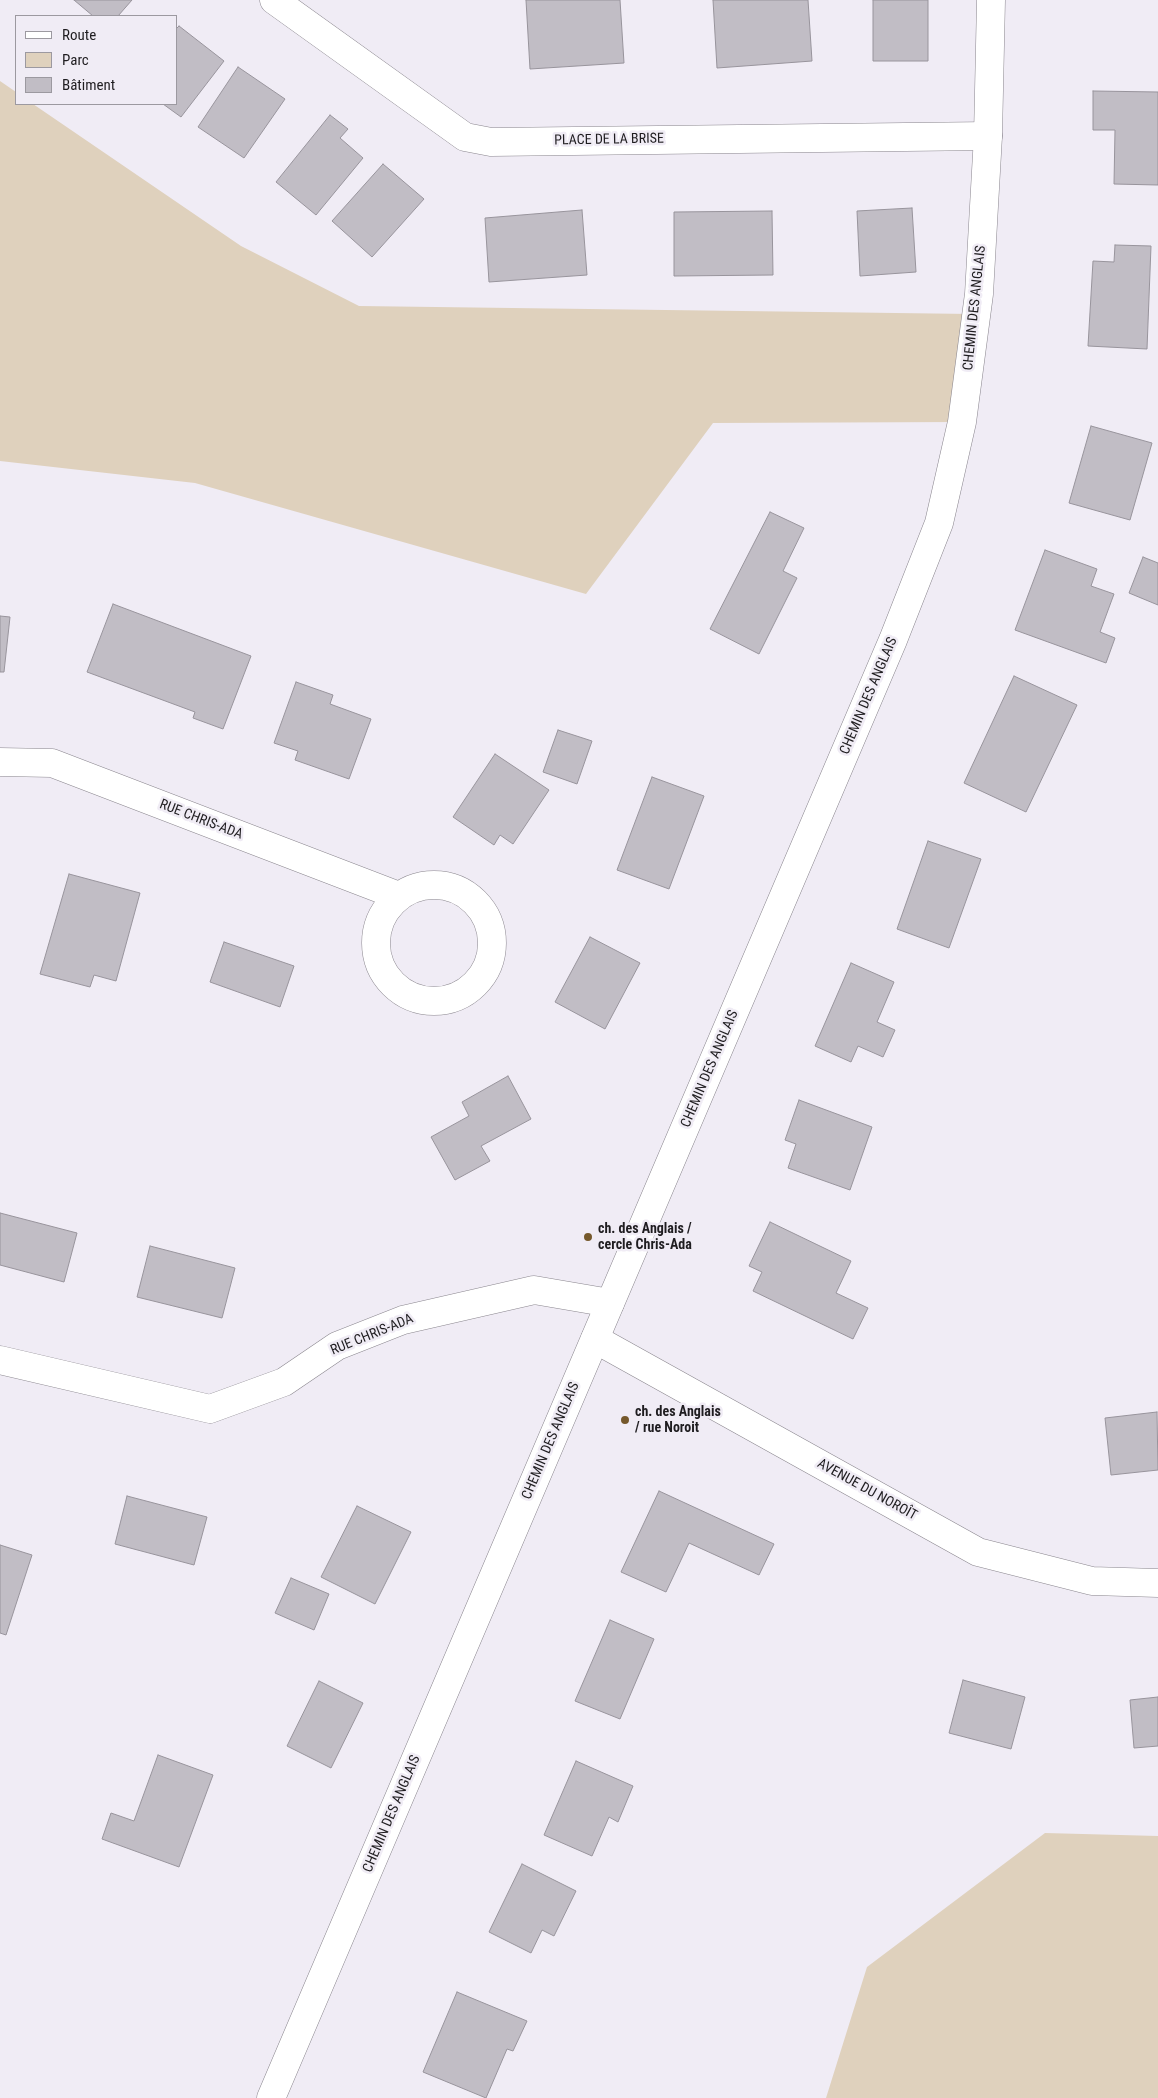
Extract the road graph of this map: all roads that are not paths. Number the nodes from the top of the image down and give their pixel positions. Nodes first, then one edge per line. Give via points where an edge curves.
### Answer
1 (274, 0) edge
2 (991, 0) edge
3 (988, 136) junction
4 (0, 762) edge
5 (399, 896) junction
6 (610, 1303) junction
7 (595, 1339) junction
8 (0, 1360) edge
9 (1158, 1583) edge
10 (271, 2098) edge

1 - 3 street, PLACE DE LA BRISE via 465,137 491,142
2 - 3 street, CHEMIN DES ANGLAIS
3 - 6 street, CHEMIN DES ANGLAIS via 978,294 962,422 939,524 893,640
4 - 5 street, RUE CHRIS-ADA via 52,763
5 - 5 street via 386,910 378,928 376,947 380,965 404,994 442,1001 460,995 475,984 486,969 492,950 491,931 484,912 471,898 455,889 436,885 416,888
6 - 7 street, CHEMIN DES ANGLAIS
6 - 8 street, RUE CHRIS-ADA via 534,1290 403,1320 337,1346 284,1382 210,1409
7 - 9 street, AVENUE DU NOROÎT via 978,1552 1092,1580
7 - 10 street, CHEMIN DES ANGLAIS

